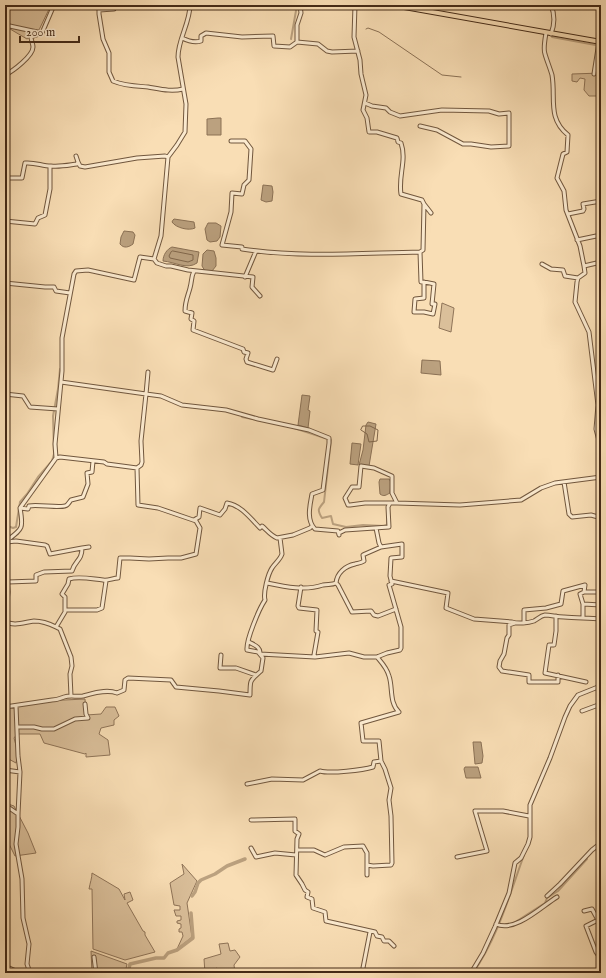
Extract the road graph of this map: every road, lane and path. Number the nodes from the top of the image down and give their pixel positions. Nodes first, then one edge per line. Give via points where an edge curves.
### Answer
1 (54, 5) edge
2 (99, 5) edge
3 (190, 5) edge
4 (300, 5) edge
5 (355, 5) edge
6 (393, 5) edge
7 (564, 5) edge
8 (551, 6) edge
9 (114, 9) dead end
10 (99, 10) junction
11 (5, 25) edge
12 (42, 32) junction
13 (546, 33) junction
14 (551, 34) junction
15 (182, 38) junction
16 (298, 42) junction
17 (599, 43) edge
18 (358, 51) junction
19 (5, 74) edge
20 (594, 74) dead end
21 (183, 89) junction
22 (365, 103) junction
23 (420, 126) dead end
24 (230, 141) dead end
25 (76, 156) dead end
26 (168, 157) junction
27 (78, 162) junction
28 (50, 166) junction
29 (5, 178) edge
30 (601, 201) edge
31 (424, 204) junction
32 (431, 213) dead end
33 (568, 214) junction
34 (5, 221) edge
35 (601, 235) edge
36 (577, 240) junction
37 (256, 251) junction
38 (420, 252) junction
39 (154, 259) junction
40 (601, 262) edge
41 (542, 264) dead end
42 (584, 266) junction
43 (194, 271) junction
44 (245, 277) junction
45 (578, 278) junction
46 (5, 282) edge
47 (424, 282) junction
48 (70, 293) junction
49 (260, 296) dead end
50 (277, 359) dead end
51 (148, 372) dead end
52 (61, 382) junction
53 (5, 394) edge
54 (146, 394) junction
55 (56, 409) junction
56 (601, 448) edge
57 (56, 458) junction
58 (93, 461) junction
59 (137, 468) junction
60 (601, 477) edge
61 (564, 482) junction
62 (397, 503) junction
63 (389, 505) junction
64 (20, 508) junction
65 (601, 516) edge
66 (194, 520) junction
67 (312, 526) junction
68 (376, 528) junction
69 (280, 538) junction
70 (5, 542) edge
71 (89, 546) dead end
72 (381, 547) junction
73 (82, 548) junction
74 (5, 552) edge
75 (106, 581) junction
76 (391, 581) junction
77 (8, 582) junction
78 (267, 582) junction
79 (336, 583) junction
80 (301, 588) junction
81 (584, 592) junction
82 (601, 592) edge
83 (583, 604) junction
84 (601, 605) edge
85 (539, 608) junction
86 (396, 609) junction
87 (65, 610) junction
88 (541, 616) junction
89 (556, 616) junction
90 (583, 617) junction
91 (601, 620) edge
92 (5, 621) edge
93 (515, 623) junction
94 (524, 623) junction
95 (56, 627) junction
96 (249, 642) junction
97 (260, 654) junction
98 (220, 655) dead end
99 (316, 657) junction
100 (377, 657) junction
101 (256, 675) junction
102 (558, 675) junction
103 (586, 682) dead end
104 (600, 687) edge
105 (71, 696) junction
106 (85, 704) dead end
107 (601, 704) edge
108 (16, 706) junction
109 (5, 707) edge
110 (582, 712) dead end
111 (17, 727) junction
112 (381, 761) junction
113 (5, 770) edge
114 (20, 772) junction
115 (247, 784) dead end
116 (5, 805) edge
117 (18, 814) junction
118 (529, 816) junction
119 (250, 820) dead end
120 (601, 843) edge
121 (251, 848) dead end
122 (297, 850) junction
123 (296, 855) junction
124 (457, 857) dead end
125 (367, 865) junction
126 (367, 876) dead end
127 (547, 896) dead end
128 (557, 897) dead end
129 (584, 911) dead end
130 (496, 924) junction
131 (370, 932) junction
132 (394, 946) dead end
133 (94, 957) dead end
134 (601, 959) edge
135 (5, 966) edge
136 (20, 973) edge
137 (30, 973) edge
138 (96, 973) edge
139 (362, 973) edge
140 (472, 973) edge

1 - 12 street
2 - 10 street
3 - 15 street
4 - 16 street
5 - 18 street via 354,37
6 - 13 main road
7 - 8 street
8 - 14 street via 554,12
9 - 10 street
10 - 21 street via 102,39 109,53 109,72 113,81 134,87 171,91
11 - 12 street
12 - 19 street via 31,37 31,53 15,69
13 - 14 main road
13 - 33 street via 544,52 554,89 552,105 560,129 568,135 567,152 563,154 557,178 564,191
14 - 17 main road
15 - 16 street via 199,42 206,33 242,37 273,36 273,45 276,47 290,47
15 - 21 street via 178,57
16 - 18 street via 318,44 332,52
17 - 20 street
18 - 22 street via 366,95
21 - 26 street via 186,104 184,132
22 - 23 street via 386,108 400,116 442,110 489,111 499,114 510,112 509,146 463,144 437,130
22 - 31 street via 363,110 369,132 397,138 401,143 404,153 401,194 422,200
24 - 37 street via 245,141 250,146 250,173 242,194 232,193 231,212 222,245 242,246 242,249
25 - 27 street
26 - 27 street via 137,158 85,167 80,166
26 - 39 street via 161,236
27 - 28 street
28 - 29 street via 25,163 22,178
28 - 34 street via 50,189 45,215 38,218 35,224
30 - 33 street via 583,204 583,211
31 - 32 street
31 - 38 street via 423,250
33 - 36 street
35 - 36 street
36 - 42 street
37 - 38 street via 310,255
37 - 44 street
38 - 47 street via 421,282
39 - 43 street via 166,266
39 - 48 street via 140,257 134,280 88,270 76,271
40 - 42 street
41 - 45 street via 551,269 563,270 565,276
42 - 45 street via 585,273
43 - 44 street
43 - 50 street via 185,302 185,311 192,313 192,330 243,349 248,353 247,362 252,364 273,370
44 - 49 street via 253,278 252,287
45 - 56 street via 576,305 589,332 598,405 596,429
46 - 48 street via 51,286 56,291
47 - 47 street via 434,284 433,314 414,312 415,299 424,298
48 - 52 street via 62,338
51 - 54 street
52 - 54 street
52 - 55 street
53 - 55 street via 23,396 30,407
54 - 59 street via 141,441 142,462
54 - 67 street via 161,396 182,405 226,410 309,430 329,438 323,490 312,494 309,517
55 - 57 street
57 - 58 street
57 - 64 street
58 - 59 street
58 - 64 street via 92,472 87,473 88,484 83,497 71,500 63,507 39,505 29,506 28,509
59 - 66 street via 138,505 158,508
60 - 61 street
61 - 62 street via 541,488 519,500 460,505
61 - 65 street via 569,514 572,517
62 - 63 street
62 - 63 street via 392,493 392,476 374,468 361,466 359,487 352,487 345,498 348,505
63 - 68 street via 389,527
64 - 70 street via 21,530
66 - 69 street via 199,517 200,508 220,515 227,503 244,512 269,534
66 - 75 street via 200,528 196,554 182,558 149,560 120,558 118,578
67 - 68 street via 315,529 335,529 339,534 345,530
67 - 69 street
68 - 72 street
69 - 78 street via 282,554 269,573
70 - 73 street via 16,540 45,545 50,554
71 - 73 street
72 - 76 street via 402,544 402,558 391,558
72 - 79 street via 363,555 364,562 342,570 336,577
73 - 77 street via 82,555 72,571 44,572 36,575 36,581
74 - 77 street
75 - 87 street via 102,608
75 - 87 street via 69,579 62,594 65,597
76 - 86 street
76 - 93 street via 448,593 446,608 474,619
77 - 92 street
78 - 80 street via 287,588
78 - 96 street via 263,594 265,600
79 - 80 street
79 - 86 street via 352,612 371,611 378,616
80 - 99 street via 299,608 317,610 318,632 314,655
81 - 82 street
81 - 83 street via 580,594
81 - 85 street via 585,585 563,590 561,604
83 - 84 street
83 - 90 street
85 - 88 street
85 - 94 street via 524,610
86 - 100 street via 401,627 401,648
87 - 95 street
88 - 89 street
88 - 94 street via 535,621
89 - 90 street
89 - 102 street via 554,645 549,644 545,673
90 - 91 street
92 - 95 street via 13,624 35,621
93 - 94 street
93 - 102 street via 509,625 509,635 500,661 502,671 529,675 529,682 558,682
95 - 105 street via 60,629 71,657
96 - 97 street via 258,647
96 - 97 street via 247,650
97 - 99 street
97 - 101 street via 263,658 261,671
98 - 101 street via 220,668 236,668
99 - 100 street via 349,653
100 - 112 street via 387,669 391,681 391,694 399,712 362,724 363,741 379,741
101 - 105 street via 251,681 250,695 176,687 171,680 128,678 125,680 124,690 117,693 113,691
102 - 103 street
104 - 118 street via 581,694 570,706 530,805
105 - 108 street
106 - 111 street via 88,718 75,719 54,729
107 - 110 street
108 - 109 street
108 - 111 street
111 - 114 street
112 - 115 street via 374,762 373,767 361,770 326,773 320,771 303,780 272,779
112 - 125 street via 391,788 389,800 393,860 391,865 387,866
113 - 114 street
114 - 117 street
116 - 117 street
117 - 137 street via 16,844 22,879 23,918 29,944 27,964
118 - 124 street via 503,811 476,811 487,851
118 - 130 street via 529,840 521,858 515,863 509,893
119 - 122 street via 295,819 295,831 299,834 296,839
120 - 127 street
121 - 123 street via 255,856 275,853
122 - 123 street
122 - 125 street via 314,850 325,855 344,847 363,846 367,853
123 - 131 street via 296,875 308,892 308,897 312,899 313,908 325,912 326,921
125 - 126 street
128 - 130 street via 518,922 501,927
129 - 134 street via 593,909 598,920 586,926
130 - 140 street
131 - 132 street via 376,933
131 - 139 street
133 - 138 street
135 - 136 street

